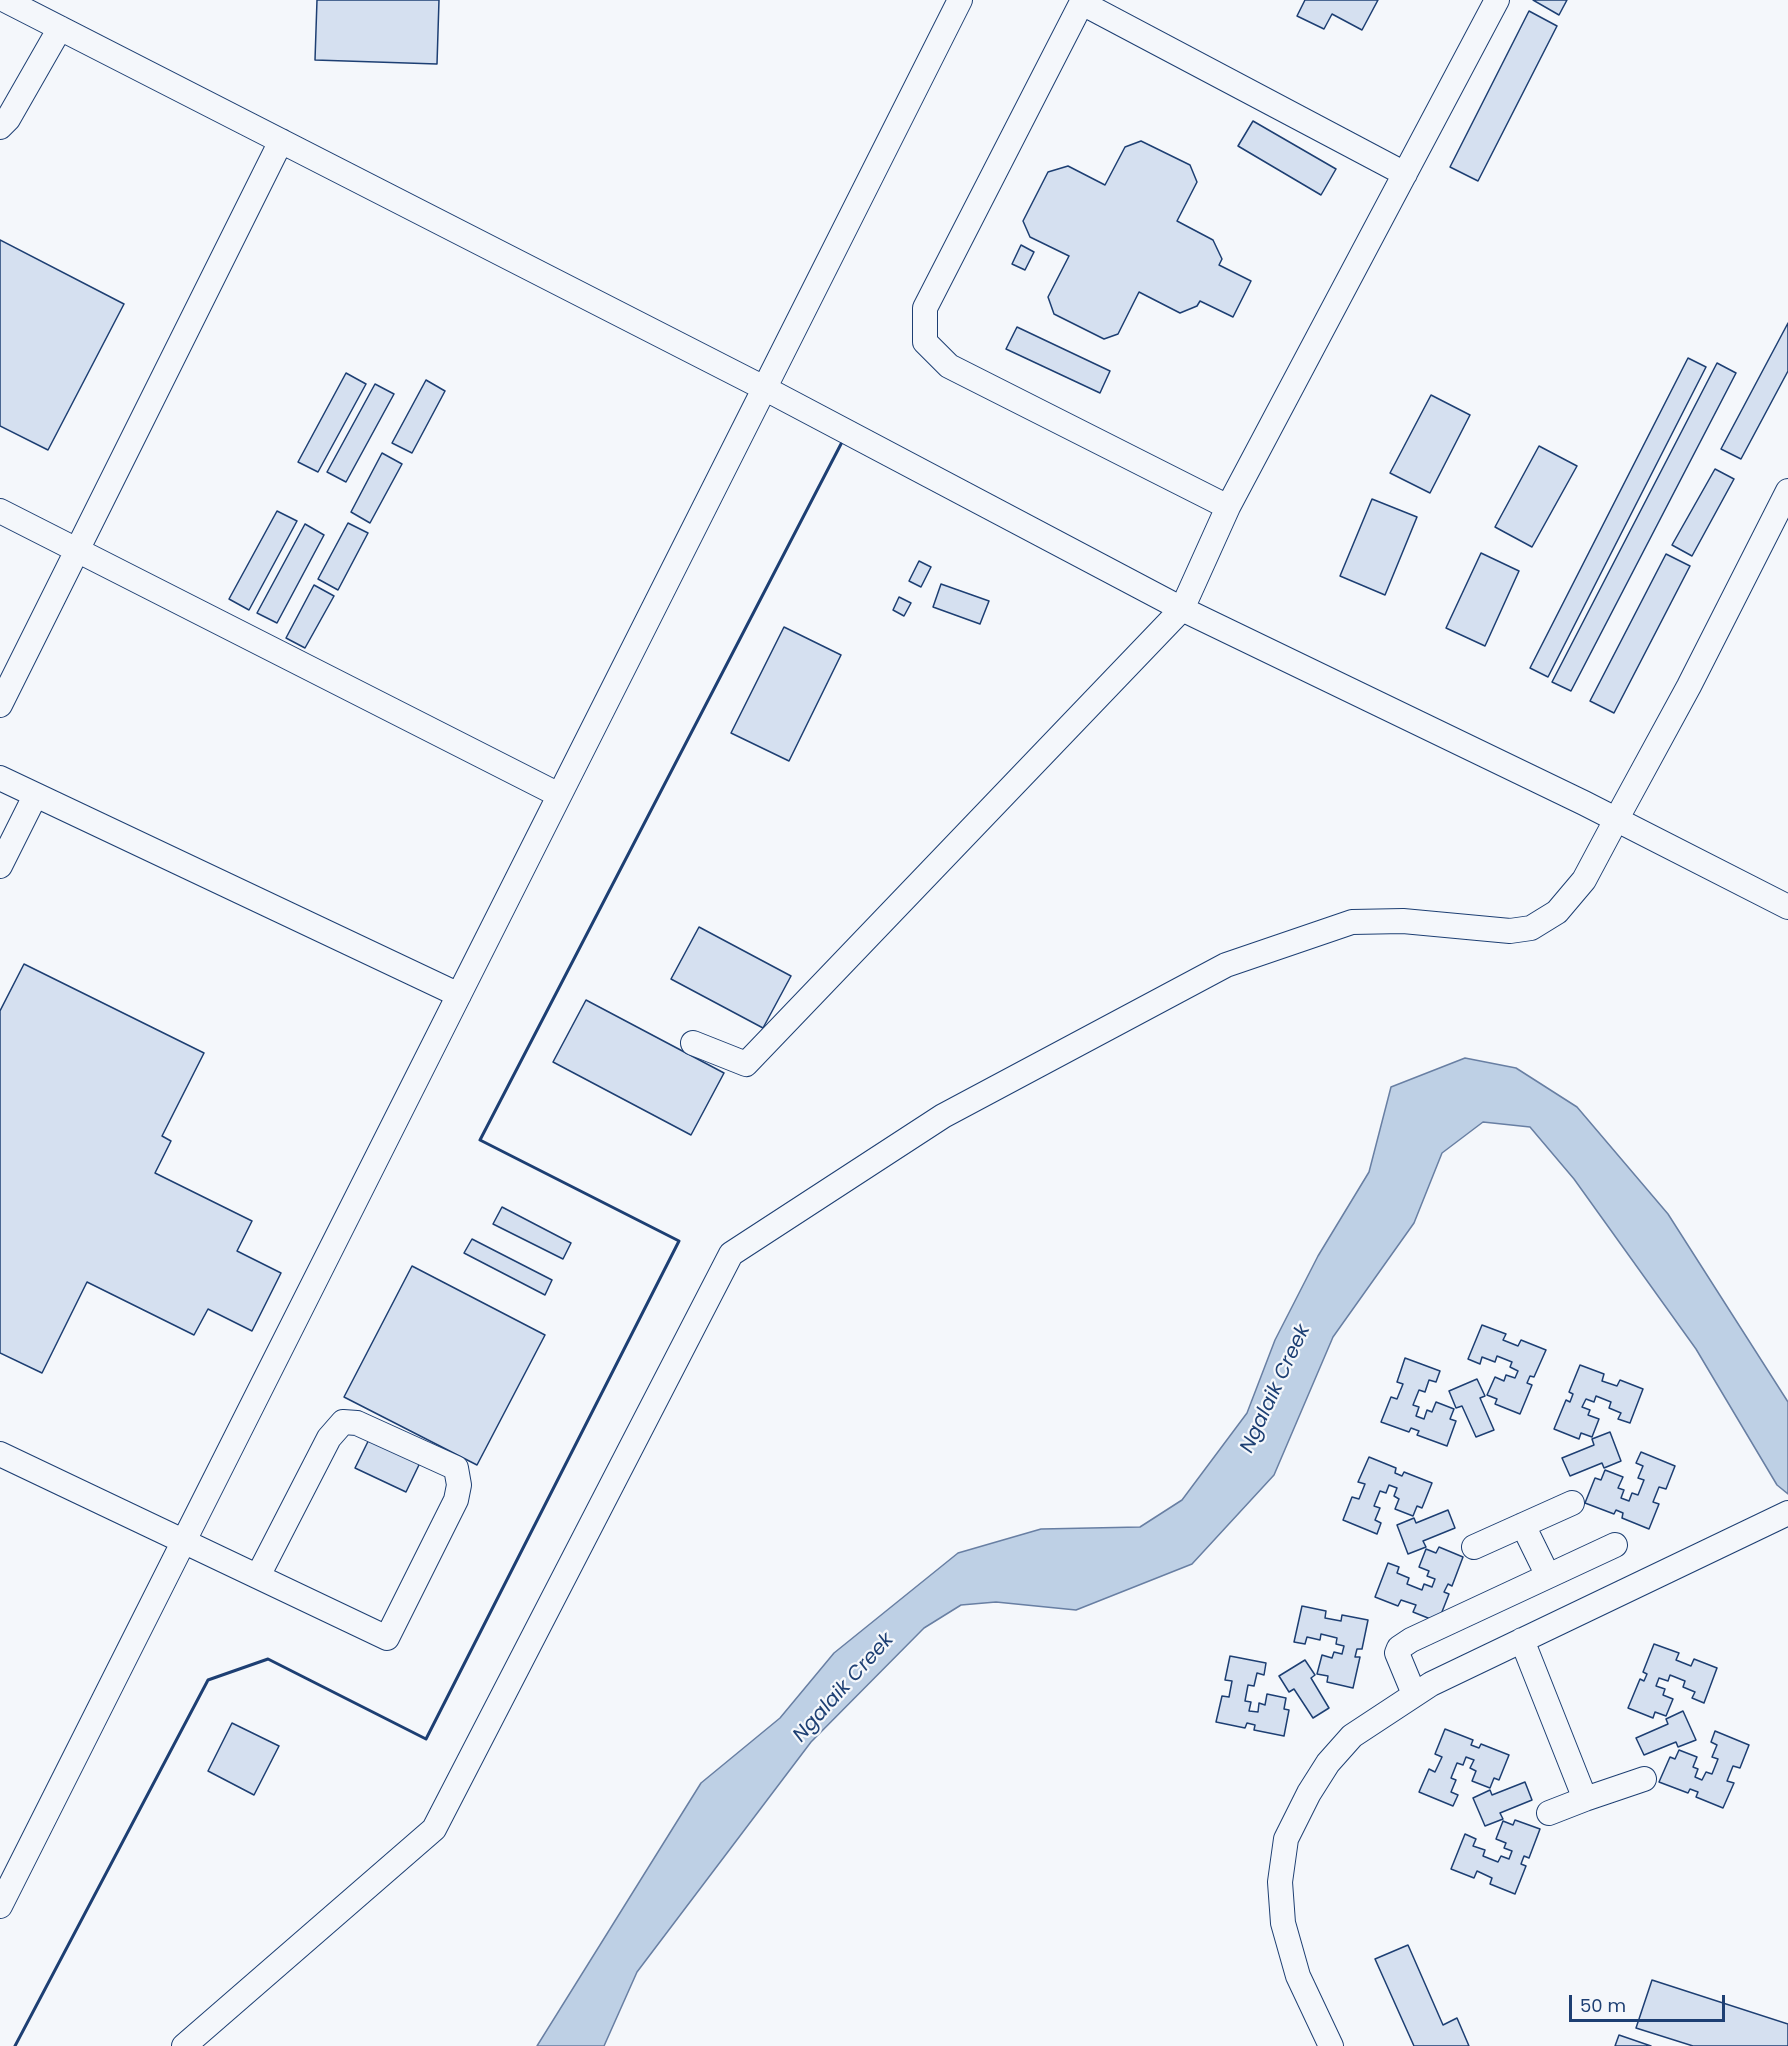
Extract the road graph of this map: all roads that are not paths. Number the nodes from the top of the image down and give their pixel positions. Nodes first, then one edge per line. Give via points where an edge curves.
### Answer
1 (5, 0) edge
2 (960, 0) edge
3 (1497, 0) edge
4 (1083, 2) edge
5 (60, 28) junction
6 (0, 127) edge
7 (281, 141) junction
8 (1405, 174) junction
9 (764, 388) junction
10 (1788, 491) edge
11 (1228, 507) junction
12 (0, 511) edge
13 (77, 550) junction
14 (1182, 609) junction
15 (0, 705) edge
16 (0, 778) edge
17 (560, 795) junction
18 (36, 796) junction
19 (1617, 820) junction
20 (0, 866) edge
21 (1788, 908) edge
22 (459, 995) junction
23 (693, 1044) dead end
24 (0, 1454) edge
25 (1572, 1503) dead end
26 (1788, 1513) edge
27 (1522, 1526) junction
28 (184, 1540) junction
29 (1615, 1545) dead end
30 (1474, 1547) dead end
31 (258, 1576) junction
32 (1548, 1576) junction
33 (1522, 1640) junction
34 (1414, 1694) junction
35 (1644, 1779) dead end
36 (1585, 1799) junction
37 (1549, 1813) dead end
38 (0, 1906) edge
39 (184, 2046) edge
40 (1332, 2046) edge

1 - 5 street
2 - 9 street
3 - 8 street
4 - 8 street
4 - 11 street via 925,308 925,342 949,366
5 - 6 street
5 - 7 street
7 - 9 street
7 - 13 street
8 - 11 street
9 - 14 street
9 - 17 street
10 - 19 street
11 - 14 street
12 - 13 street
13 - 15 street
13 - 17 street
14 - 19 street
14 - 23 street via 746,1064
16 - 18 street
17 - 22 street
18 - 20 street
18 - 22 street
19 - 21 street
19 - 39 street via 1584,880 1557,912 1531,928 1510,931 1403,921 1352,922 1226,965 943,1116 731,1254 434,1828
22 - 28 street
24 - 28 street
25 - 27 street
26 - 33 street
27 - 30 street
27 - 32 street
28 - 31 street
28 - 38 street
29 - 32 street
31 - 31 street via 329,1438 343,1422 357,1424 456,1468 456,1500 387,1638
32 - 34 street via 1399,1648 1397,1653
33 - 34 street
33 - 36 street
34 - 40 street via 1352,1736 1328,1763 1286,1839 1280,1881 1283,1923 1298,1976
35 - 36 street
36 - 37 street

